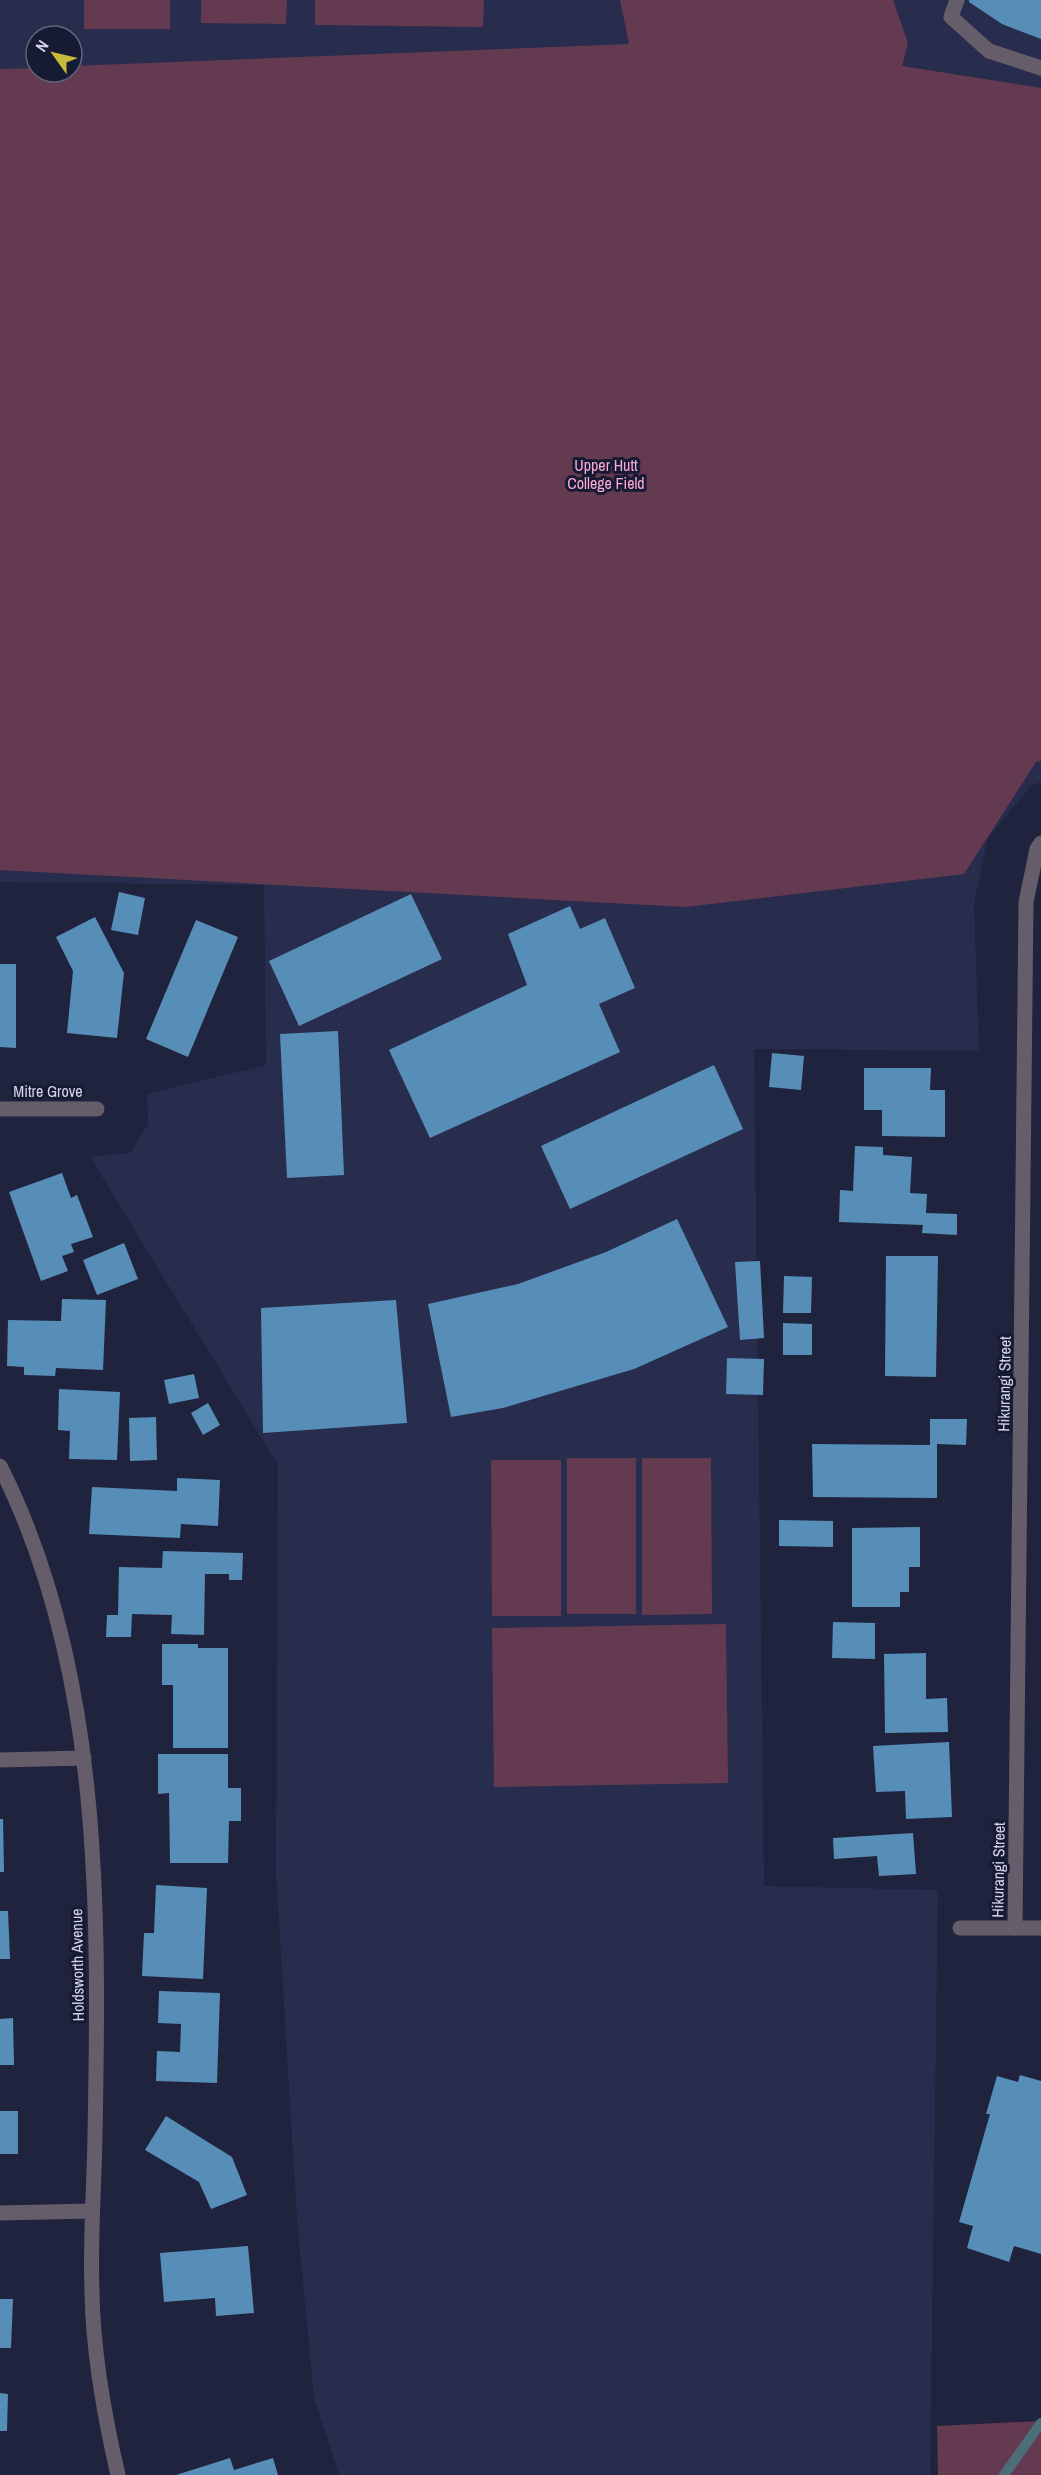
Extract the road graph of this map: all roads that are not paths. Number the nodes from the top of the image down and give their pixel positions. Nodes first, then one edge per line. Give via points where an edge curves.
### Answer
1 (957, 0) edge
2 (1041, 68) edge
3 (1041, 843) edge
4 (0, 1109) edge
5 (97, 1109) dead end
6 (0, 1466) edge
7 (84, 1758) junction
8 (0, 1760) edge
9 (960, 1928) dead end
10 (1015, 1928) junction
11 (1041, 1928) edge
12 (92, 2211) junction
13 (0, 2213) edge
14 (118, 2475) edge

1 - 2 street via 951,17 989,51
3 - 10 street, Hikurangi Street via 1026,902
4 - 5 street, Mitre Grove
6 - 7 street, Holdsworth Avenue via 46,1580 74,1694
7 - 8 street
7 - 12 street, Holdsworth Avenue via 96,1926
9 - 10 street
10 - 11 street
12 - 13 street
12 - 14 street, Holdsworth Avenue via 96,2355 104,2418

